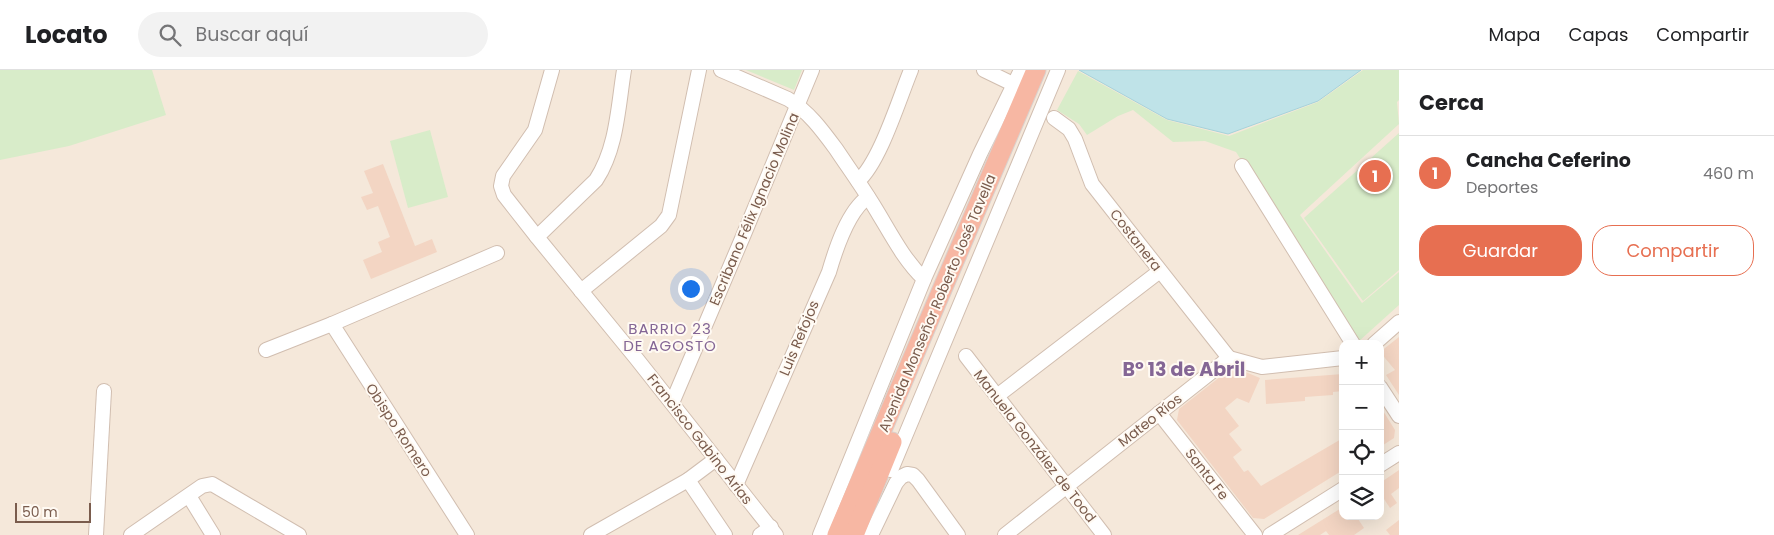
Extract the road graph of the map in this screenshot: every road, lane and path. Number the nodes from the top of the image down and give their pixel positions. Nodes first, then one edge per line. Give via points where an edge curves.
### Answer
1 (552, 70) edge
2 (624, 70) edge
3 (699, 70) edge
4 (721, 70) edge
5 (812, 70) edge
6 (911, 70) edge
7 (984, 70) edge
8 (1048, 70) edge
9 (1058, 70) edge
10 (1032, 82) edge
11 (797, 105) junction
12 (1054, 118) dead end
13 (1242, 166) dead end
14 (858, 181) junction
15 (868, 196) junction
16 (537, 237) junction
17 (497, 253) dead end
18 (1160, 272) junction
19 (924, 279) junction
20 (581, 291) junction
21 (1399, 322) edge
22 (332, 324) junction
23 (1351, 340) edge
24 (1379, 340) edge
25 (266, 350) dead end
26 (966, 356) dead end
27 (1229, 358) junction
28 (1339, 358) edge
29 (104, 391) dead end
30 (1384, 393) edge
31 (997, 396) junction
32 (672, 403) junction
33 (1159, 413) junction
34 (1399, 416) edge
35 (1399, 453) edge
36 (716, 459) junction
37 (1384, 462) edge
38 (688, 480) junction
39 (736, 484) junction
40 (1066, 486) junction
41 (1339, 492) edge
42 (188, 496) junction
43 (769, 532) edge
44 (96, 535) edge
45 (131, 535) edge
46 (213, 535) edge
47 (299, 535) edge
48 (467, 535) edge
49 (592, 535) edge
50 (725, 535) edge
51 (820, 535) edge
52 (837, 535) edge
53 (854, 535) edge
54 (863, 535) edge
55 (871, 535) edge
56 (958, 535) edge
57 (1005, 535) edge
58 (1104, 535) edge
59 (1255, 535) edge
60 (1270, 535) edge

1 - 16 street, Francisco Gabino Arias via 535,130 503,176 501,186 504,195
2 - 16 street via 613,140 602,171
3 - 20 street via 670,215 661,226
4 - 11 street
5 - 11 street, Escribano Félix Ignacio Molina
6 - 14 street via 879,150
7 - 10 street
8 - 10 highway, Avenida Monseñor Roberto José Tavella
9 - 10 street
10 - 19 street via 980,154
10 - 52 highway, Avenida Monseñor Roberto José Tavella
10 - 53 highway, Avenida Monseñor Roberto José Tavella via 947,307
10 - 54 street
11 - 14 street via 823,131
11 - 32 street, Escribano Félix Ignacio Molina
12 - 18 street, Costanera via 1069,129 1092,184
13 - 23 street
14 - 15 street
15 - 19 street via 907,261
15 - 39 street, Luis Refojos via 859,203 836,248 829,272
16 - 20 street, Francisco Gabino Arias
17 - 22 street
18 - 27 street, Costanera
18 - 31 street
19 - 51 street
20 - 32 street, Francisco Gabino Arias
21 - 24 street
22 - 25 street
22 - 48 street, Obispo Romero
26 - 31 street, Manuela González de Tood
27 - 28 street via 1262,367
27 - 33 street, Mateo Ríos
29 - 44 street
30 - 34 street
31 - 40 street, Manuela González de Tood
32 - 36 street, Francisco Gabino Arias
33 - 40 street, Mateo Ríos
33 - 59 street, Santa Fe
35 - 37 street
36 - 38 street
36 - 39 street, Francisco Gabino Arias
38 - 49 street
38 - 50 street
39 - 43 street, Francisco Gabino Arias
40 - 57 street, Mateo Ríos
40 - 58 street, Manuela González de Tood
41 - 60 street
42 - 45 street
42 - 46 street
42 - 47 street via 202,486 217,485
55 - 56 street via 896,483 907,474 918,480

